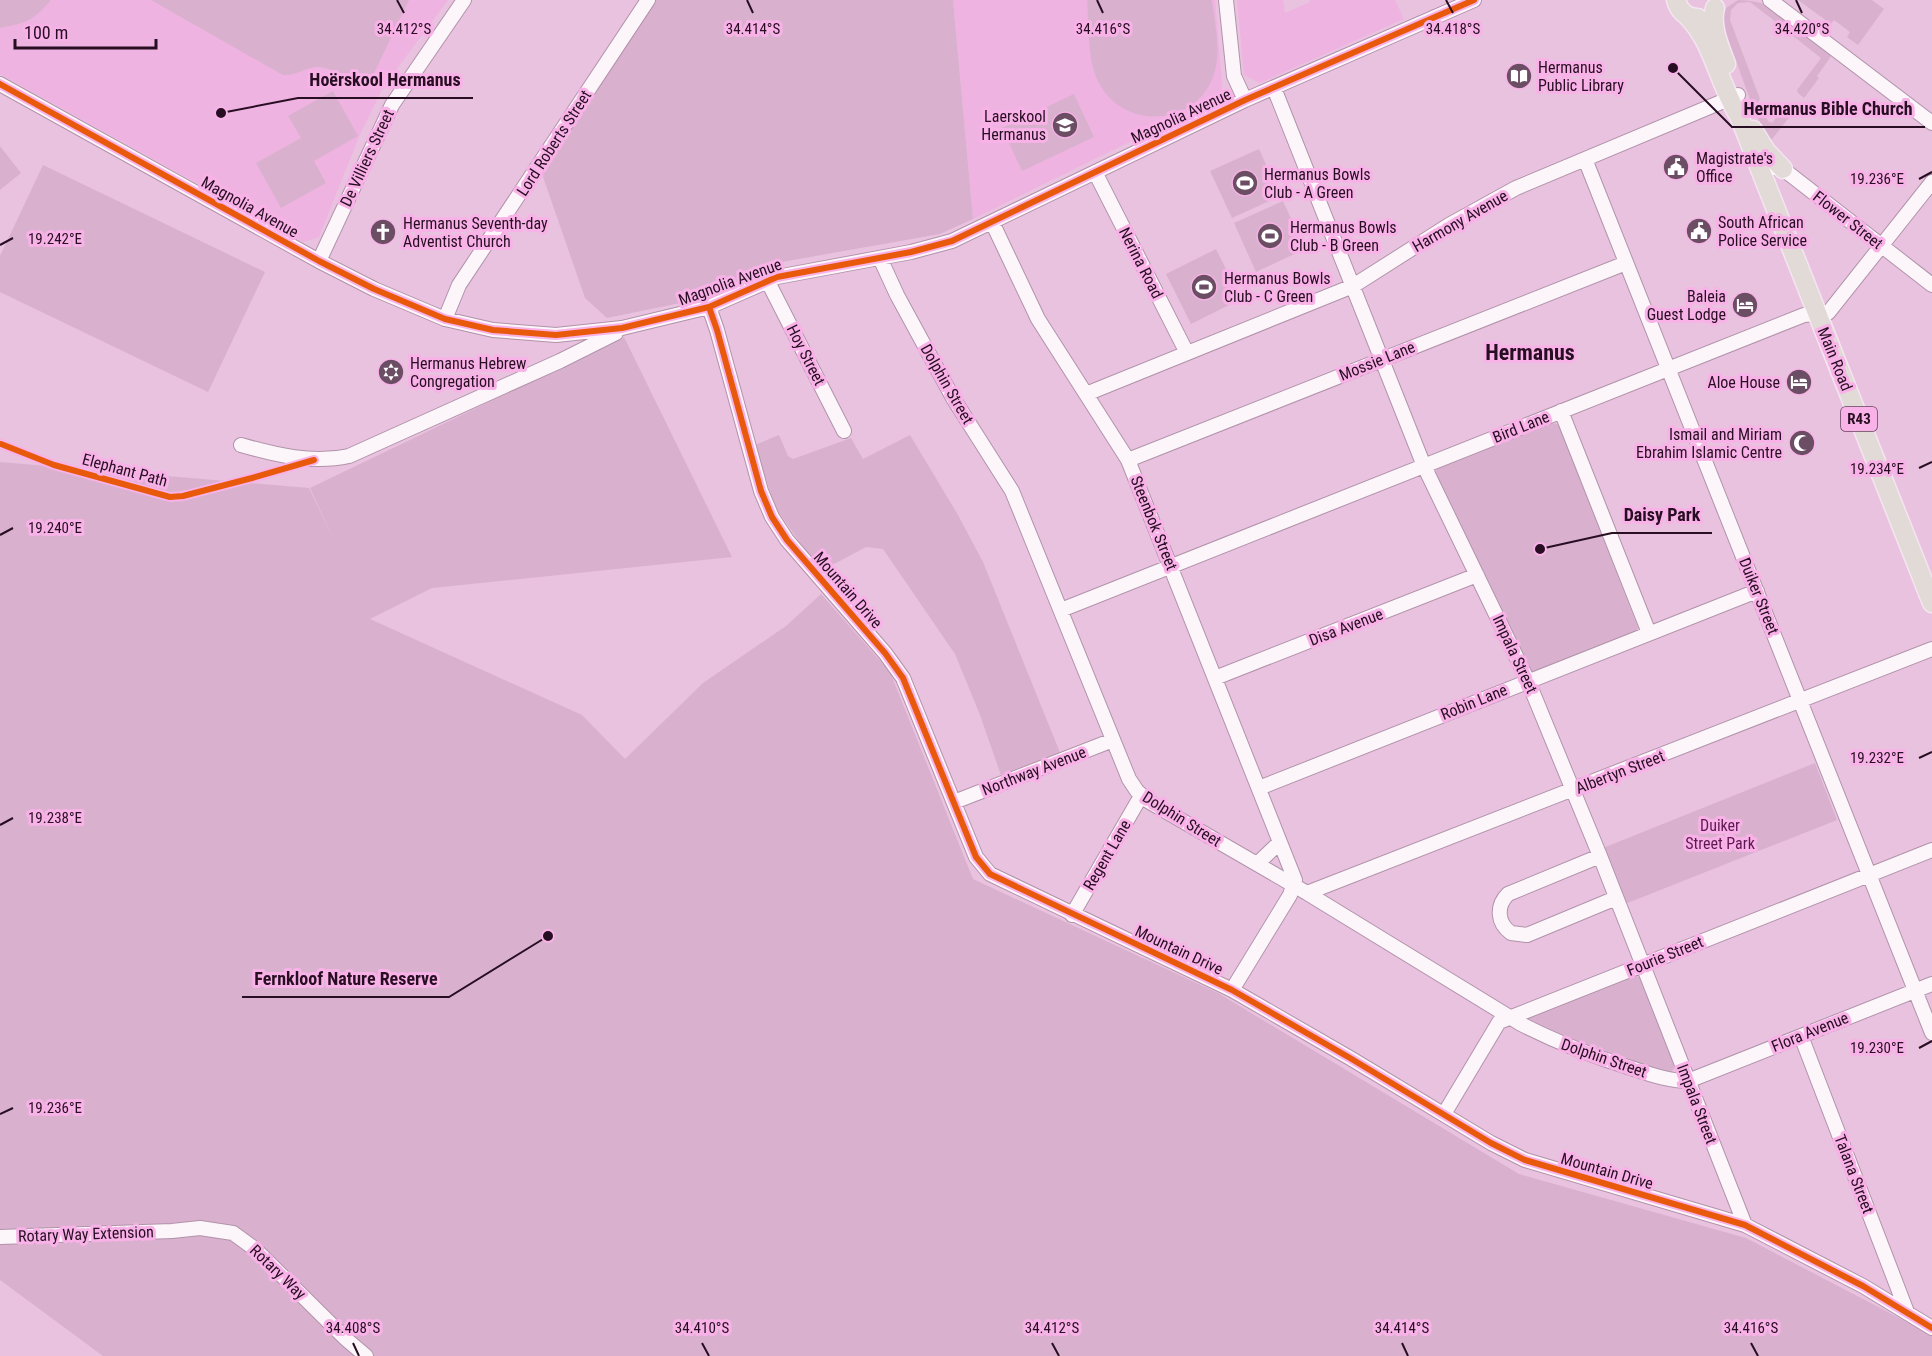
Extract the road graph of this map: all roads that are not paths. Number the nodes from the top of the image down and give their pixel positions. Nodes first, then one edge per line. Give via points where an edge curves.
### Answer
1 (464, 0) edge
2 (648, 0) edge
3 (1226, 0) edge
4 (1474, 0) edge
5 (1773, 1) edge
6 (1718, 3) edge
7 (1678, 5) edge
8 (1445, 6) edge
9 (0, 84) edge
10 (1274, 88) junction
11 (1733, 97) junction
12 (1245, 100) junction
13 (1932, 123) edge
14 (1585, 159) junction
15 (1784, 169) junction
16 (1095, 172) junction
17 (1762, 175) junction
18 (1932, 182) edge
19 (992, 222) junction
20 (1882, 246) junction
21 (880, 258) junction
22 (319, 261) junction
23 (1626, 263) junction
24 (767, 280) junction
25 (1932, 285) edge
26 (1353, 286) junction
27 (709, 307) junction
28 (1817, 314) junction
29 (445, 319) junction
30 (622, 328) junction
31 (556, 335) junction
32 (1187, 353) junction
33 (1382, 359) junction
34 (560, 361) junction
35 (1668, 368) junction
36 (1086, 394) junction
37 (1561, 411) junction
38 (844, 431) dead end
39 (241, 445) dead end
40 (1128, 460) junction
41 (1424, 465) junction
42 (1171, 566) junction
43 (1477, 575) junction
44 (1756, 591) junction
45 (1932, 603) edge
46 (1060, 610) junction
47 (1649, 633) junction
48 (1932, 649) edge
49 (1215, 678) junction
50 (1528, 681) junction
51 (1800, 700) junction
52 (1113, 740) junction
53 (1259, 788) junction
54 (1574, 790) junction
55 (1142, 796) junction
56 (954, 802) junction
57 (1280, 842) junction
58 (1932, 850) edge
59 (1600, 856) junction
60 (1257, 864) junction
61 (1869, 875) junction
62 (1293, 885) junction
63 (1307, 893) junction
64 (1616, 898) junction
65 (1072, 915) junction
66 (1642, 965) junction
67 (1932, 984) edge
68 (1232, 990) junction
69 (1915, 990) junction
70 (1510, 1017) junction
71 (1932, 1033) edge
72 (1801, 1036) junction
73 (1688, 1081) junction
74 (1444, 1114) junction
75 (1744, 1225) junction
76 (172, 1231) joint
77 (0, 1237) edge
78 (1907, 1312) junction
79 (1932, 1328) edge
80 (366, 1356) edge

1 - 22 street, De Villiers Street via 392,105
2 - 29 street, Lord Roberts Street via 459,285
3 - 12 street via 1234,76
4 - 8 street, Magnolia Avenue
5 - 13 street
6 - 7 main road, Main Road / R43 via 1710,14 1695,19
6 - 11 main road, Main Road / R43 via 1713,16 1715,31
7 - 11 main road, Main Road / R43 via 1702,34
8 - 10 street, Magnolia Avenue
9 - 22 street, Magnolia Avenue
10 - 12 street, Magnolia Avenue
10 - 26 street, Impala Street
11 - 14 street, Harmony Avenue
11 - 15 main road via 1760,143
11 - 17 main road, Main Road / R43
12 - 16 street, Magnolia Avenue
14 - 23 street, Duiker Street
14 - 26 street, Harmony Avenue via 1463,216
15 - 17 street via 1770,169
15 - 20 street, Flower Street
16 - 19 street, Magnolia Avenue
16 - 32 street, Nerina Road
17 - 28 main road, Main Road / R43
18 - 20 street, Bird Lane
19 - 21 street, Magnolia Avenue via 932,248
19 - 36 street, Steenbok Street via 1038,319
20 - 25 street, Flower Street
20 - 28 street, Bird Lane via 1832,310
21 - 24 street, Magnolia Avenue
21 - 46 street, Dolphin Street via 953,398 1012,491
22 - 29 street, Magnolia Avenue
23 - 33 street, Mossie Lane
23 - 35 street, Duiker Street
24 - 27 street, Magnolia Avenue
24 - 38 street, Hoy Street
26 - 32 street, Harmony Avenue
26 - 33 street, Impala Street
27 - 30 street, Magnolia Avenue
27 - 56 street, Mountain Drive via 768,510 787,540 897,669 915,702
28 - 35 street, Bird Lane via 1804,315
28 - 45 main road, Main Road / R43
29 - 31 street, Magnolia Avenue via 493,330
30 - 31 street, Magnolia Avenue
30 - 34 street
31 - 34 street
32 - 36 street, Harmony Avenue
33 - 40 street, Mossie Lane
33 - 41 street, Impala Street
34 - 39 street via 349,456 314,460
35 - 37 street, Bird Lane
35 - 44 street, Duiker Street
36 - 40 street, Steenbok Street
37 - 41 street, Bird Lane
37 - 47 street
40 - 42 street, Steenbok Street
41 - 42 street, Bird Lane
41 - 43 street, Impala Street
42 - 46 street, Bird Lane
42 - 49 street, Steenbok Street
43 - 49 street, Disa Avenue
43 - 50 street, Impala Street
44 - 47 street, Robin Lane
44 - 51 street, Duiker Street
46 - 52 street, Dolphin Street
47 - 50 street, Robin Lane
48 - 51 street, Albertyn Street
49 - 53 street, Steenbok Street
50 - 53 street, Robin Lane
50 - 54 street, Impala Street
51 - 54 street, Albertyn Street
51 - 61 street, Duiker Street
52 - 55 street, Dolphin Street via 1129,779
52 - 56 street, Northway Avenue
53 - 57 street, Steenbok Street
54 - 59 street, Impala Street
54 - 63 street, Albertyn Street
55 - 60 street, Dolphin Street
55 - 65 street, Regent Lane
56 - 65 street, Mountain Drive via 984,869 1000,881
57 - 60 street
57 - 62 street, Steenbok Street via 1295,880
58 - 61 street, Fourie Street
59 - 64 street, Impala Street
59 - 64 street via 1508,894 1500,906 1501,921 1511,933 1527,935
60 - 62 street, Dolphin Street
61 - 66 street, Fourie Street
61 - 69 street, Duiker Street
62 - 63 street, Dolphin Street
62 - 68 street
63 - 70 street, Dolphin Street
64 - 66 street, Impala Street
65 - 68 street, Mountain Drive
66 - 70 street, Fourie Street
66 - 73 street, Impala Street
67 - 69 street, Flora Avenue
68 - 74 street, Mountain Drive
69 - 71 street, Duiker Street
69 - 72 street, Flora Avenue
70 - 73 street, Dolphin Street via 1555,1041 1604,1060 1673,1081
70 - 74 street, Fourie Street via 1499,1022
72 - 73 street, Flora Avenue
72 - 78 street, Talana Street
73 - 75 street, Impala Street
74 - 75 street, Mountain Drive via 1525,1160
75 - 78 street, Mountain Drive
76 - 77 street, Rotary Way Extension
76 - 80 street, Rotary Way via 200,1228 233,1233 255,1249
78 - 79 street, Mountain Drive

